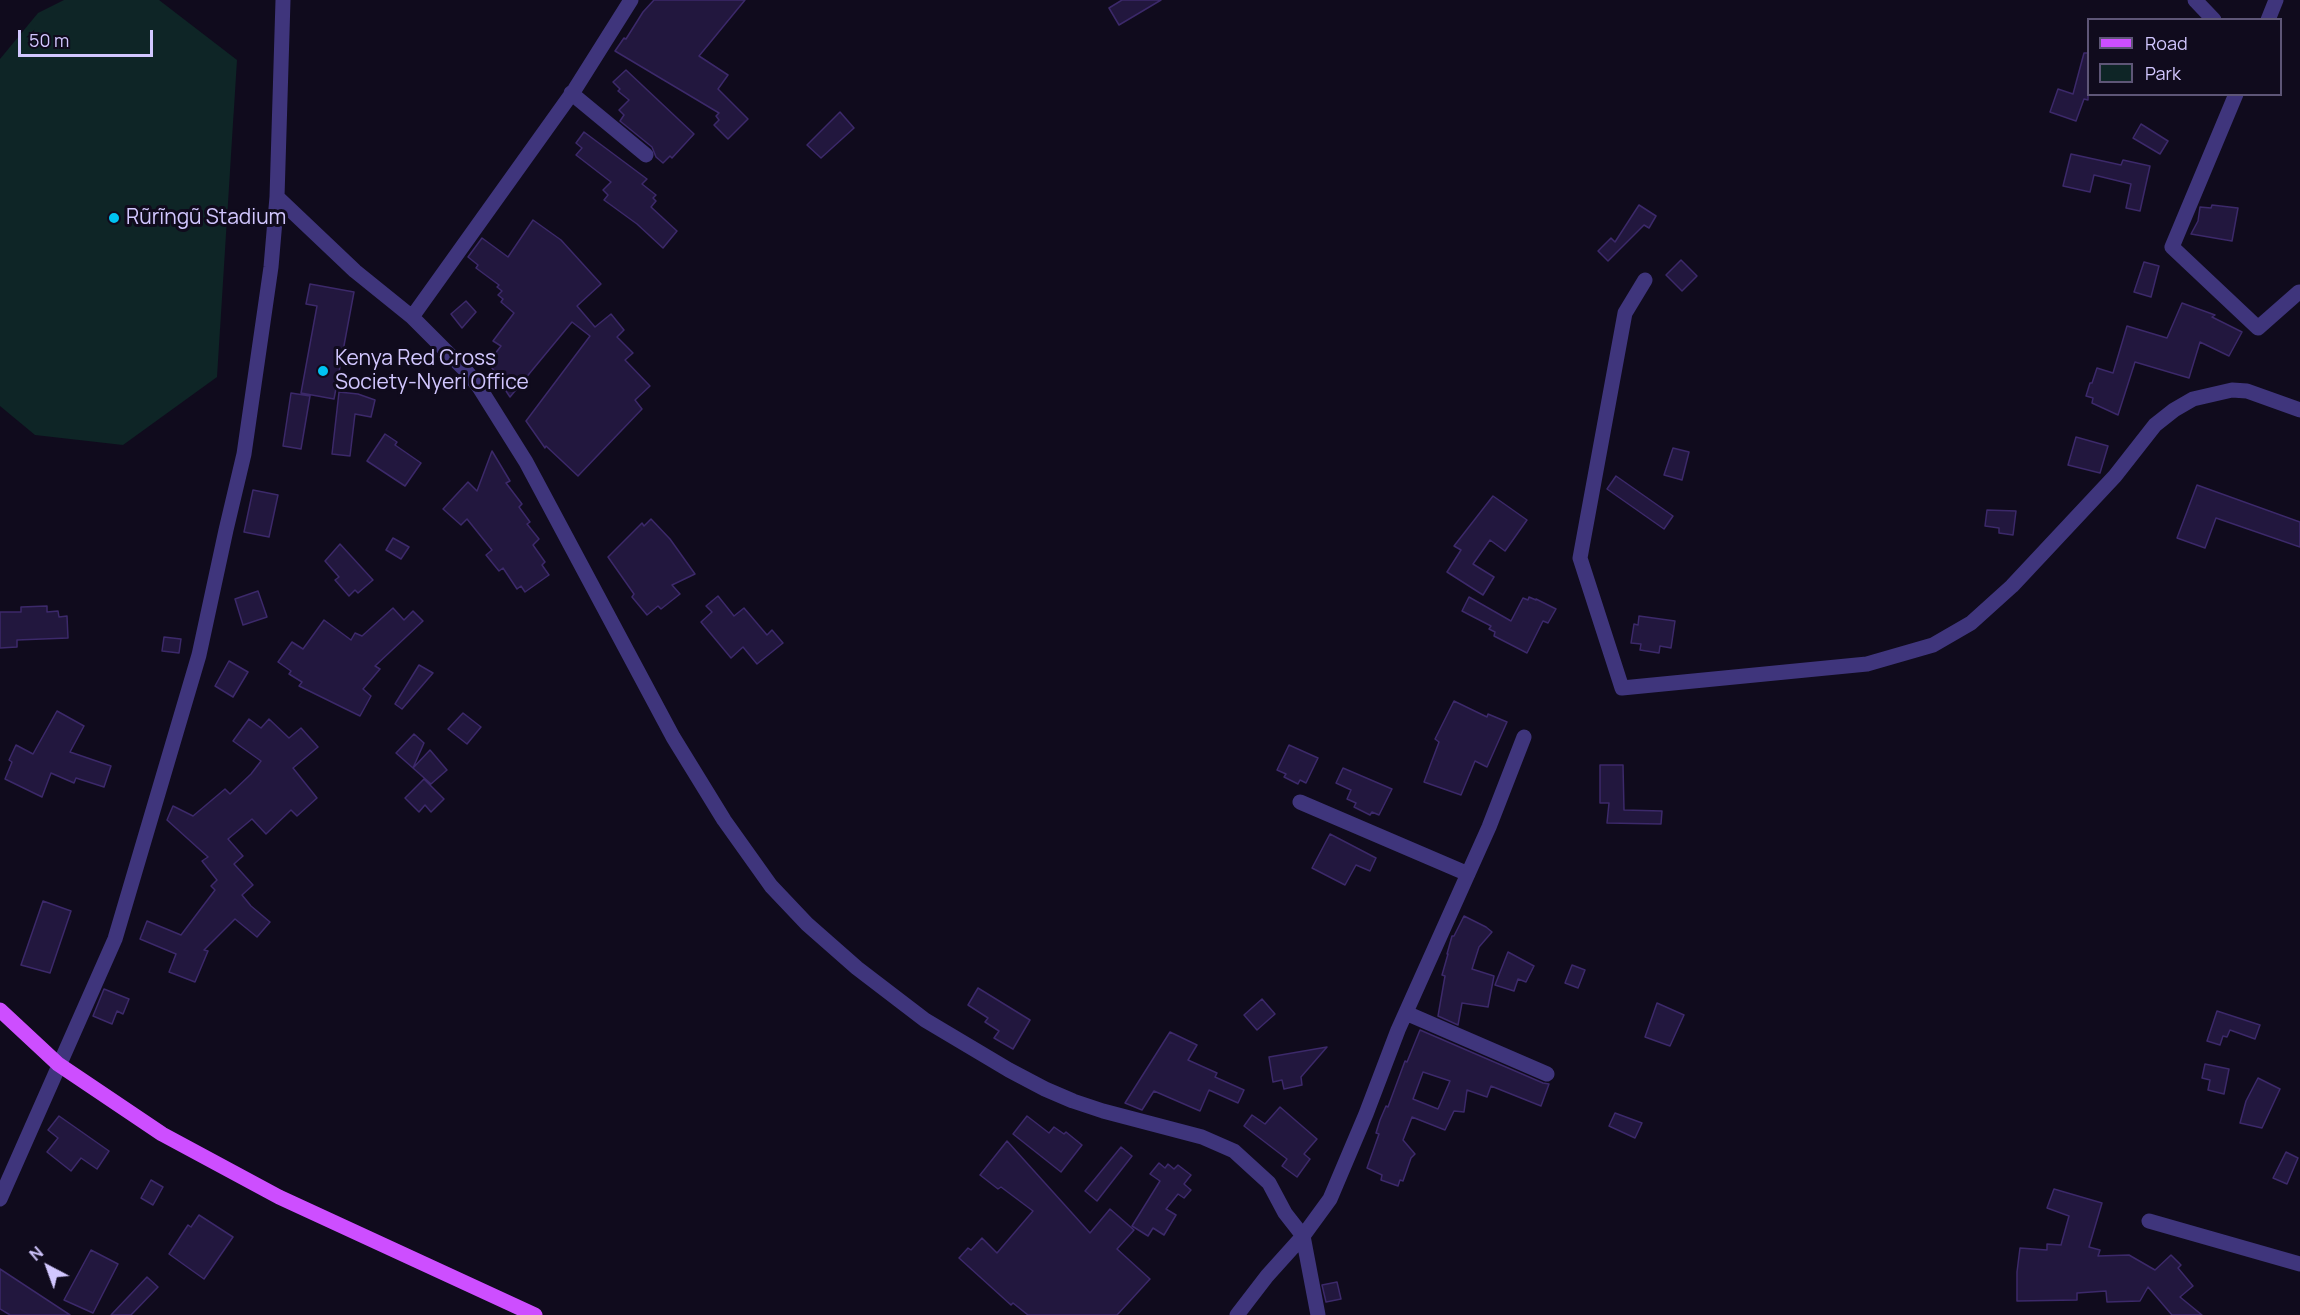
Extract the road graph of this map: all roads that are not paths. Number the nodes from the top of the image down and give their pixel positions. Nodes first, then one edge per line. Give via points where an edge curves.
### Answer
1 (283, 0) edge
2 (631, 0) edge
3 (2195, 0) edge
4 (2276, 0) edge
5 (2212, 18) edge
6 (2269, 18) edge
7 (571, 93) junction
8 (2235, 96) edge
9 (646, 155) dead end
10 (277, 196) junction
11 (1645, 280) dead end
12 (2300, 291) edge
13 (412, 317) junction
14 (2300, 410) edge
15 (1524, 737) dead end
16 (1300, 802) dead end
17 (1468, 874) junction
18 (0, 1010) edge
19 (1406, 1013) junction
20 (58, 1064) junction
21 (1547, 1074) dead end
22 (0, 1199) edge
23 (2150, 1221) dead end
24 (1303, 1236) junction
25 (2300, 1264) edge
26 (535, 1315) edge
27 (1237, 1315) edge
28 (1318, 1315) edge

1 - 10 street
2 - 7 street
3 - 5 street
4 - 6 street
7 - 9 street
7 - 13 street
8 - 12 street via 2172,247 2258,328
10 - 13 street via 355,271
10 - 20 street via 271,267 244,454 200,655 115,939
11 - 14 street via 1625,314 1580,558 1622,688 1867,663 1933,645 1971,623 2012,586 2115,476 2155,425 2174,410 2193,399 2232,390 2247,391
13 - 24 street via 467,372 496,413 679,747 750,859 807,924 926,1020 1045,1089 1103,1111 1202,1137 1234,1152 1269,1183
15 - 17 street
16 - 17 street
17 - 19 street
18 - 20 main road
19 - 21 street
19 - 24 street via 1330,1199
20 - 22 street
20 - 26 main road via 162,1134 223,1168
23 - 25 street
24 - 27 street
24 - 28 street

